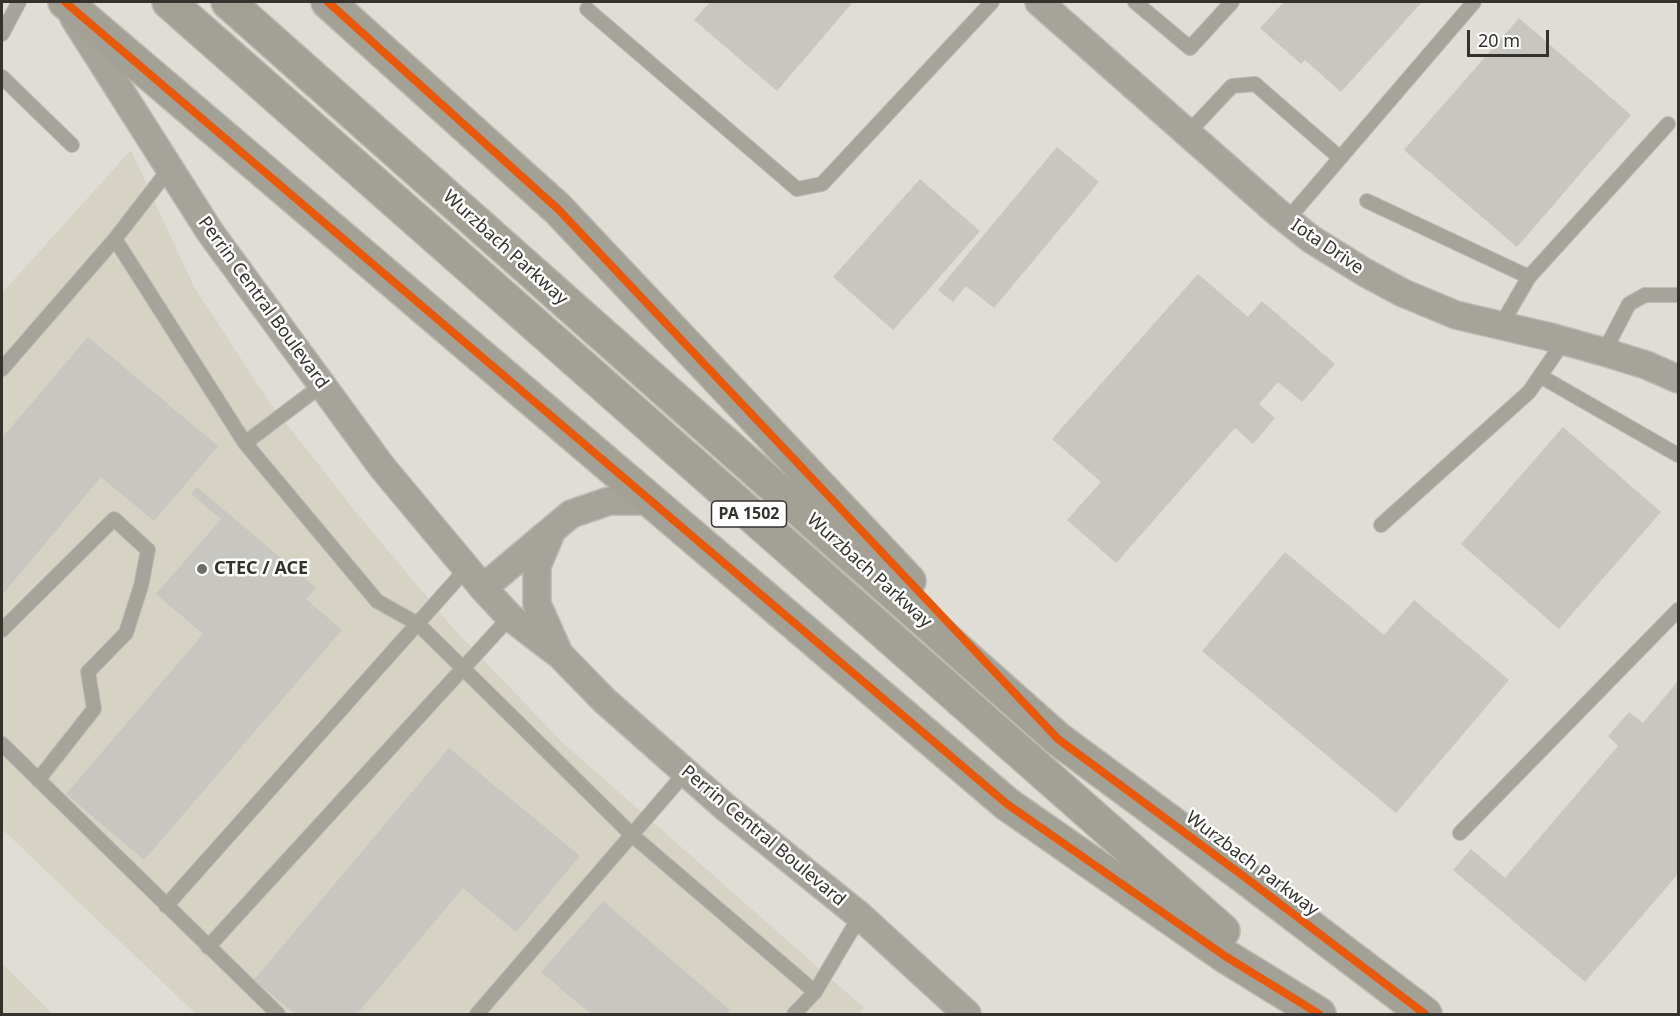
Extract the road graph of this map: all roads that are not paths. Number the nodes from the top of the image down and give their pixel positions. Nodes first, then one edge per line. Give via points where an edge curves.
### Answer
1 (19, 2) edge
2 (65, 2) edge
3 (169, 2) edge
4 (228, 2) edge
5 (328, 2) edge
6 (992, 2) edge
7 (1135, 2) edge
8 (1233, 2) edge
9 (1474, 2) edge
10 (1046, 4) edge
11 (586, 9) dead end
12 (2, 34) edge
13 (2, 77) edge
14 (1668, 124) dead end
15 (1188, 133) junction
16 (72, 145) dead end
17 (1340, 158) junction
18 (170, 168) junction
19 (1367, 201) dead end
20 (1287, 220) junction
21 (115, 238) junction
22 (1529, 277) junction
23 (1678, 295) edge
24 (1501, 325) junction
25 (1564, 341) junction
26 (1604, 352) junction
27 (2, 369) edge
28 (1540, 376) junction
29 (1678, 379) edge
30 (322, 385) junction
31 (245, 443) junction
32 (1678, 455) edge
33 (651, 501) junction
34 (1381, 525) dead end
35 (552, 531) junction
36 (475, 578) junction
37 (1678, 610) edge
38 (510, 617) junction
39 (418, 624) junction
40 (2, 630) edge
41 (560, 655) junction
42 (464, 667) junction
43 (1058, 739) junction
44 (2, 744) edge
45 (686, 772) junction
46 (38, 780) junction
47 (1460, 833) dead end
48 (632, 835) junction
49 (166, 906) junction
50 (860, 916) junction
51 (208, 947) junction
52 (815, 992) junction
53 (278, 1014) edge
54 (477, 1014) edge
55 (794, 1014) edge
56 (967, 1014) edge
57 (1319, 1014) edge
58 (1338, 1014) edge
59 (1425, 1014) edge

1 - 12 lane
2 - 18 street, Perrin Central Boulevard
2 - 33 highway
3 - 58 highway, Wurzbach Parkway / PA 1502 via 1210,922
4 - 43 highway, Wurzbach Parkway / PA 1502
5 - 43 highway via 558,209
6 - 11 lane via 822,184 797,189
7 - 8 lane via 1190,48
9 - 17 lane
10 - 15 street, Iota Drive
13 - 16 lane
14 - 22 lane
15 - 17 lane via 1232,86 1255,84
15 - 20 street, Iota Drive
17 - 20 lane
18 - 21 lane
18 - 30 street, Perrin Central Boulevard via 210,232
19 - 22 lane
20 - 24 street, Iota Drive via 1311,239 1403,293 1456,315
21 - 27 lane
21 - 31 lane
22 - 24 lane
23 - 26 lane via 1646,295 1629,304
24 - 25 street, Iota Drive
25 - 26 street, Iota Drive
25 - 28 lane
26 - 29 street, Iota Drive
28 - 32 lane
28 - 34 lane via 1530,392
30 - 31 lane
30 - 36 street, Perrin Central Boulevard via 382,467
31 - 39 lane via 377,601
33 - 35 street, Perrin Central Boulevard via 609,501 571,514
33 - 57 highway via 1007,804 1225,956
35 - 36 street, Perrin Central Boulevard
35 - 41 street, Perrin Central Boulevard via 537,566 537,604
36 - 38 street, Perrin Central Boulevard
36 - 39 lane
37 - 47 lane
38 - 41 street, Perrin Central Boulevard
38 - 42 lane
39 - 42 lane
39 - 49 lane
40 - 46 lane via 114,519 148,550 126,633 88,672 94,709
41 - 45 street, Perrin Central Boulevard
42 - 48 lane
42 - 51 lane
43 - 59 highway, Wurzbach Parkway / PA 1502
44 - 46 lane
45 - 48 lane
45 - 50 street, Perrin Central Boulevard
46 - 49 lane
48 - 52 lane
48 - 54 lane
49 - 51 lane
50 - 52 lane
50 - 56 street, Perrin Central Boulevard
51 - 53 lane
52 - 55 lane

